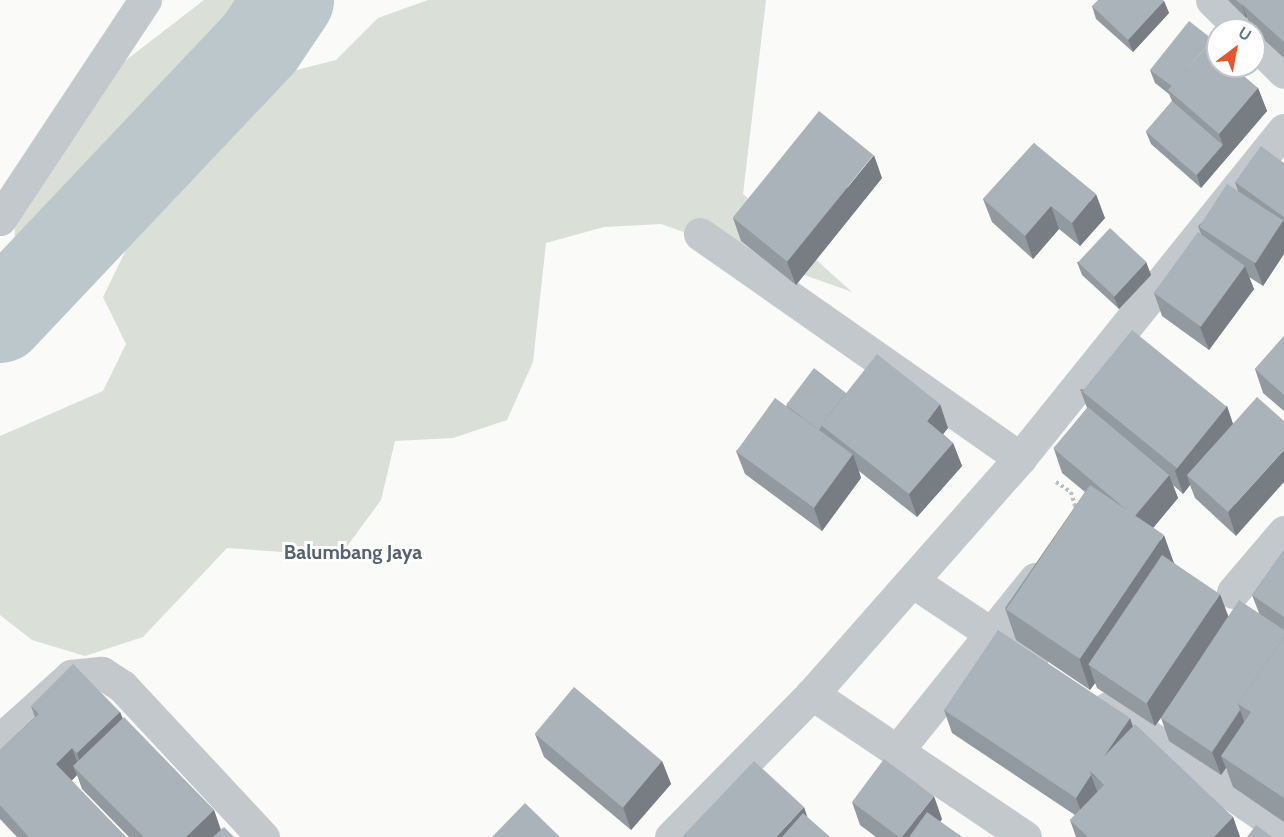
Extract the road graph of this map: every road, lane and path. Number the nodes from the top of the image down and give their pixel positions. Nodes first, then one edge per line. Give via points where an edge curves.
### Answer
1 (145, 0) edge
2 (1212, 0) edge
3 (1230, 18) edge
4 (1266, 54) edge
5 (1284, 72) edge
6 (1284, 130) edge
7 (0, 219) edge
8 (700, 234) dead end
9 (1020, 458) junction
10 (1284, 532) edge
11 (1052, 556) edge
12 (912, 581) junction
13 (1233, 592) dead end
14 (992, 636) junction
15 (812, 694) junction
16 (0, 740) edge
17 (896, 752) junction
18 (1284, 830) edge
19 (263, 837) edge
20 (671, 837) edge
21 (1025, 837) edge

1 - 7 street
2 - 3 street
4 - 5 street
6 - 9 street
8 - 9 street
9 - 12 street
10 - 13 street
11 - 14 street
12 - 14 street
12 - 15 street
14 - 17 street
14 - 18 street
15 - 17 street
15 - 20 street
16 - 19 street via 71,676 102,673 122,686
17 - 21 street

